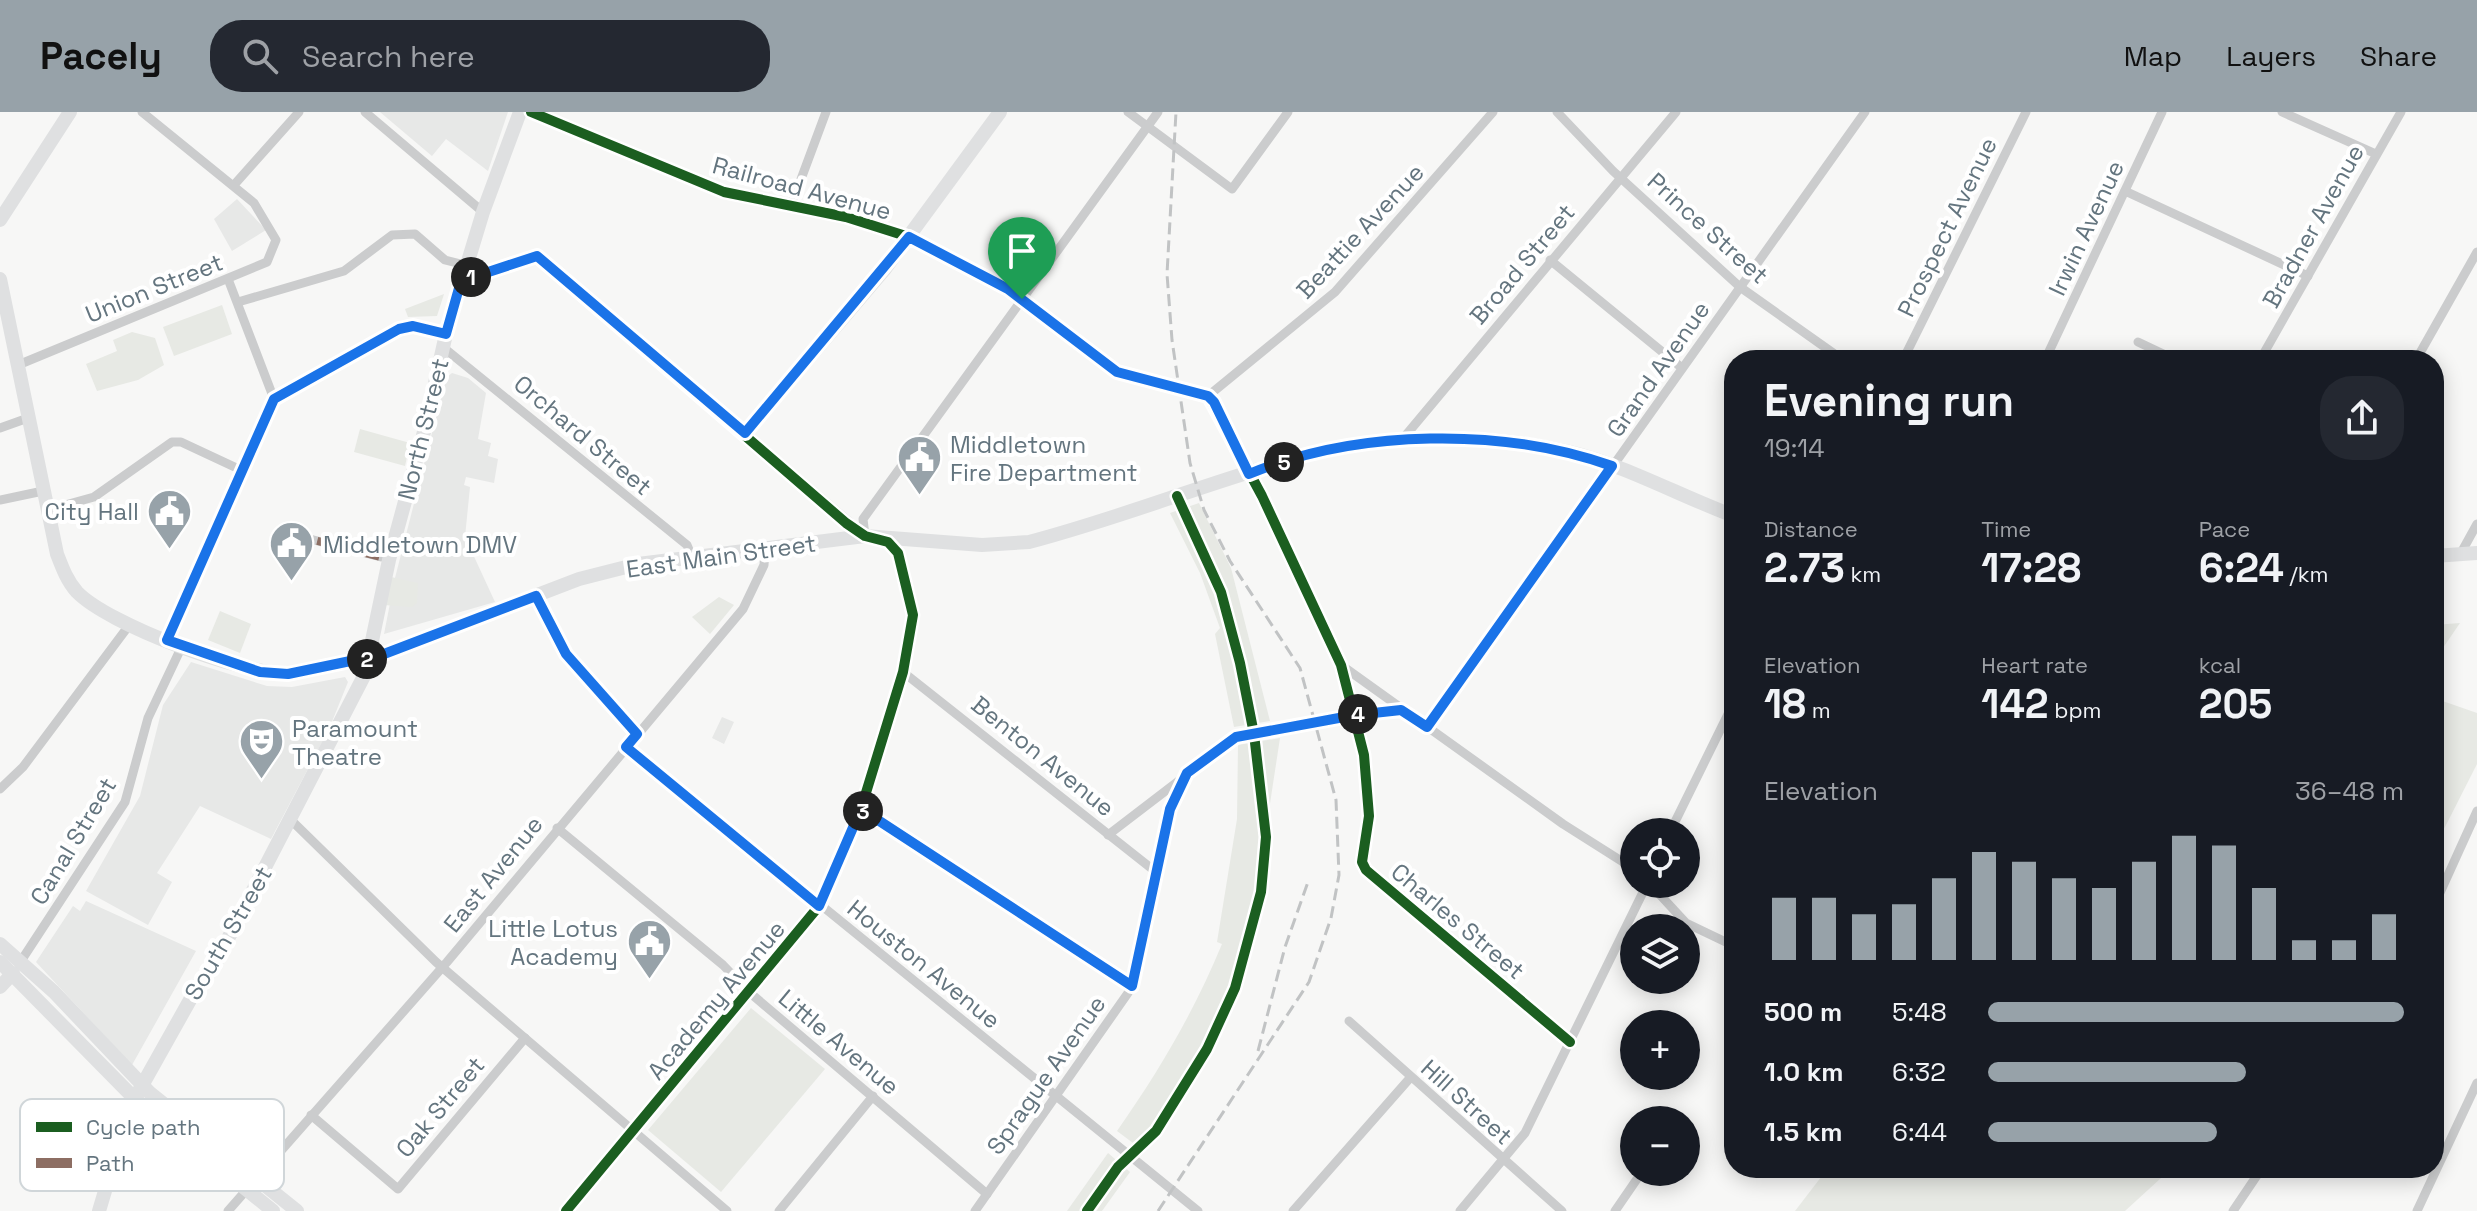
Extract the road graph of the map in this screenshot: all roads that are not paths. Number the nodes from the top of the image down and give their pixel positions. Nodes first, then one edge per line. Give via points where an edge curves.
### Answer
1 (70, 112) edge
2 (142, 112) edge
3 (299, 112) edge
4 (365, 112) edge
5 (520, 112) edge
6 (531, 112) edge
7 (826, 112) edge
8 (1000, 112) edge
9 (1128, 112) edge
10 (1158, 112) edge
11 (1288, 112) edge
12 (1493, 112) edge
13 (1557, 112) edge
14 (1676, 112) edge
15 (1865, 112) edge
16 (2026, 112) edge
17 (2162, 112) edge
18 (2282, 112) edge
19 (2401, 112) edge
20 (1147, 126) junction
21 (2376, 154) junction
22 (1622, 178) junction
23 (234, 185) junction
24 (2125, 191) junction
25 (791, 206) junction
26 (483, 212) junction
27 (0, 220) edge
28 (909, 237) junction
29 (2477, 252) edge
30 (1550, 260) junction
31 (465, 265) junction
32 (2308, 276) junction
33 (0, 279) edge
34 (228, 279) junction
35 (461, 281) junction
36 (1740, 287) junction
37 (1022, 299) junction
38 (238, 302) junction
39 (445, 341) junction
40 (2138, 342) dead end
41 (1829, 350) edge
42 (1908, 350) edge
43 (2050, 350) edge
44 (2155, 350) edge
45 (2266, 350) edge
46 (2422, 350) edge
47 (18, 365) junction
48 (1682, 368) junction
49 (1208, 396) junction
50 (274, 399) junction
51 (28, 418) junction
52 (0, 428) edge
53 (745, 433) junction
54 (1400, 442) junction
55 (1612, 466) junction
56 (241, 470) junction
57 (1249, 474) junction
58 (43, 491) junction
59 (0, 500) edge
60 (47, 510) junction
61 (1724, 512) edge
62 (2477, 524) edge
63 (294, 535) dead end
64 (865, 536) junction
65 (765, 548) junction
66 (2461, 553) junction
67 (2477, 553) edge
68 (2444, 555) edge
69 (381, 557) dead end
70 (692, 557) junction
71 (536, 596) junction
72 (130, 624) junction
73 (167, 640) junction
74 (182, 646) junction
75 (368, 659) junction
76 (1341, 665) junction
77 (903, 672) junction
78 (1401, 710) junction
79 (1355, 715) junction
80 (1724, 722) edge
81 (1427, 727) junction
82 (637, 734) junction
83 (626, 747) junction
84 (1187, 773) junction
85 (0, 789) edge
86 (861, 809) junction
87 (2477, 811) edge
88 (1677, 818) edge
89 (291, 820) junction
90 (557, 828) junction
91 (1108, 835) junction
92 (1620, 860) edge
93 (1156, 872) junction
94 (2444, 884) edge
95 (1641, 898) edge
96 (1662, 898) edge
97 (819, 906) junction
98 (1724, 941) edge
99 (0, 944) edge
100 (0, 962) edge
101 (17, 967) junction
102 (442, 967) junction
103 (1132, 986) junction
104 (0, 987) edge
105 (749, 992) junction
106 (1349, 1021) dead end
107 (525, 1038) junction
108 (1570, 1042) junction
109 (1410, 1078) junction
110 (2477, 1083) edge
111 (139, 1092) junction
112 (1055, 1095) junction
113 (873, 1096) junction
114 (137, 1099) edge
115 (148, 1099) edge
116 (311, 1115) junction
117 (633, 1131) junction
118 (284, 1147) edge
119 (2446, 1149) joint
120 (2444, 1153) edge
121 (1503, 1161) junction
122 (2255, 1178) edge
123 (2432, 1178) edge
124 (1632, 1186) edge
125 (106, 1191) edge
126 (247, 1191) edge
127 (258, 1191) edge
128 (264, 1191) edge
129 (987, 1194) junction
130 (99, 1211) edge
131 (228, 1211) edge
132 (273, 1211) edge
133 (297, 1211) edge
134 (566, 1211) edge
135 (727, 1211) edge
136 (779, 1211) edge
137 (975, 1211) edge
138 (1198, 1211) edge
139 (1293, 1211) edge
140 (1460, 1211) edge
141 (1562, 1211) edge
142 (1615, 1211) edge
143 (2233, 1211) edge
144 (2417, 1211) edge

1 - 27 main road
2 - 23 street
3 - 23 street
4 - 26 street
5 - 26 main road, North Street
6 - 25 street, Railroad Avenue via 724,192
7 - 25 street
8 - 28 main road
9 - 20 street
10 - 20 street
11 - 20 street via 1232,189
12 - 49 street, Beattie Avenue via 1335,292
13 - 22 street, Prince Street
14 - 22 street, Broad Street
15 - 36 street, Grand Avenue
16 - 42 street, Prospect Avenue
17 - 24 street, Irwin Avenue
18 - 21 street
19 - 21 street, Bradner Avenue
20 - 37 street
21 - 32 street, Bradner Avenue
22 - 30 street, Broad Street
22 - 36 street, Prince Street
23 - 34 street, Union Street via 254,203 276,240 271,257
24 - 32 street
24 - 43 street, Irwin Avenue
25 - 28 street, Railroad Avenue
26 - 31 main road, North Street
28 - 37 street, Railroad Avenue
28 - 53 main road
29 - 46 street
30 - 48 street
30 - 54 street, Broad Street
31 - 35 main road, North Street
31 - 38 street via 445,260 415,234 392,235 344,271
32 - 45 street, Bradner Avenue
33 - 47 main road, East Main Street
34 - 38 street
34 - 47 street, Union Street
35 - 39 main road, North Street
35 - 53 street, Academy Avenue via 537,256
36 - 41 street, Prince Street
36 - 48 street, Grand Avenue
37 - 49 street, Railroad Avenue via 1117,372
37 - 64 street via 863,519
38 - 50 street
39 - 50 street via 413,326 399,329
39 - 70 street, Orchard Street via 687,545
39 - 75 main road, North Street
40 - 44 street
47 - 51 main road, East Main Street
48 - 55 street, Grand Avenue
49 - 57 street
50 - 56 street
51 - 52 street
51 - 58 main road, East Main Street
53 - 64 street, Academy Avenue
54 - 55 main road, East Main Street via 1480,438 1548,447
54 - 57 main road, East Main Street via 1304,456
55 - 61 main road, East Main Street
55 - 81 street, Grand Avenue
56 - 60 street via 172,442 94,497
56 - 73 street
57 - 64 main road, East Main Street via 1029,542 982,545
57 - 76 street
58 - 59 street
58 - 60 main road, East Main Street
60 - 72 main road, East Main Street via 68,580 89,601
62 - 66 street
63 - 69 street
64 - 65 main road, East Main Street
64 - 77 street, Academy Avenue via 888,542 898,553 913,615
65 - 70 main road, East Main Street
65 - 82 street, East Avenue via 750,599
66 - 67 main road
66 - 68 main road
70 - 71 main road, East Main Street via 638,564
71 - 75 main road, East Main Street
71 - 82 street via 566,654
72 - 73 main road, East Main Street
72 - 85 street via 23,767
73 - 74 main road, East Main Street
74 - 75 main road, East Main Street via 273,674
74 - 101 street, Canal Street via 148,718 125,802
75 - 89 main road, South Street
76 - 78 street
76 - 79 street
77 - 86 street, Academy Avenue
77 - 91 street, Benton Avenue
78 - 79 street
78 - 81 street
79 - 84 street via 1236,737
79 - 108 street, Charles Street via 1367,784 1369,816 1362,862 1366,870
80 - 88 street
81 - 92 street
82 - 83 street, East Avenue
83 - 90 street, East Avenue
83 - 97 street, Houston Avenue
84 - 91 street
84 - 93 street, Sprague Avenue via 1170,809
86 - 97 street, Academy Avenue
86 - 103 street
87 - 94 street
89 - 102 street
89 - 111 main road, South Street
90 - 102 street, East Avenue
90 - 105 street, Little Avenue
91 - 93 street, Benton Avenue
93 - 103 street, Sprague Avenue
95 - 108 street
96 - 98 street via 1686,923
97 - 105 street, Academy Avenue
97 - 112 street, Houston Avenue
99 - 101 main road
100 - 101 main road
101 - 104 main road
101 - 111 main road
102 - 107 street
102 - 116 street, East Avenue
103 - 112 street, Sprague Avenue
105 - 113 street, Little Avenue
105 - 117 street, Academy Avenue
106 - 109 street, Hill Street
107 - 116 street, Oak Street via 398,1189
107 - 117 street
108 - 121 street via 1525,1133
109 - 121 street, Hill Street
109 - 139 street
110 - 119 street
111 - 114 main road, South Street
111 - 115 main road
112 - 129 street, Sprague Avenue
112 - 138 street, Houston Avenue
113 - 129 street, Little Avenue
113 - 136 street
116 - 118 street, East Avenue
117 - 134 street, Academy Avenue
117 - 135 street
119 - 120 street
121 - 140 street
121 - 141 street, Hill Street
122 - 143 street
123 - 144 street
124 - 142 street
125 - 130 main road, South Street
126 - 131 street, East Avenue
127 - 132 main road
128 - 133 main road
129 - 137 street, Sprague Avenue

